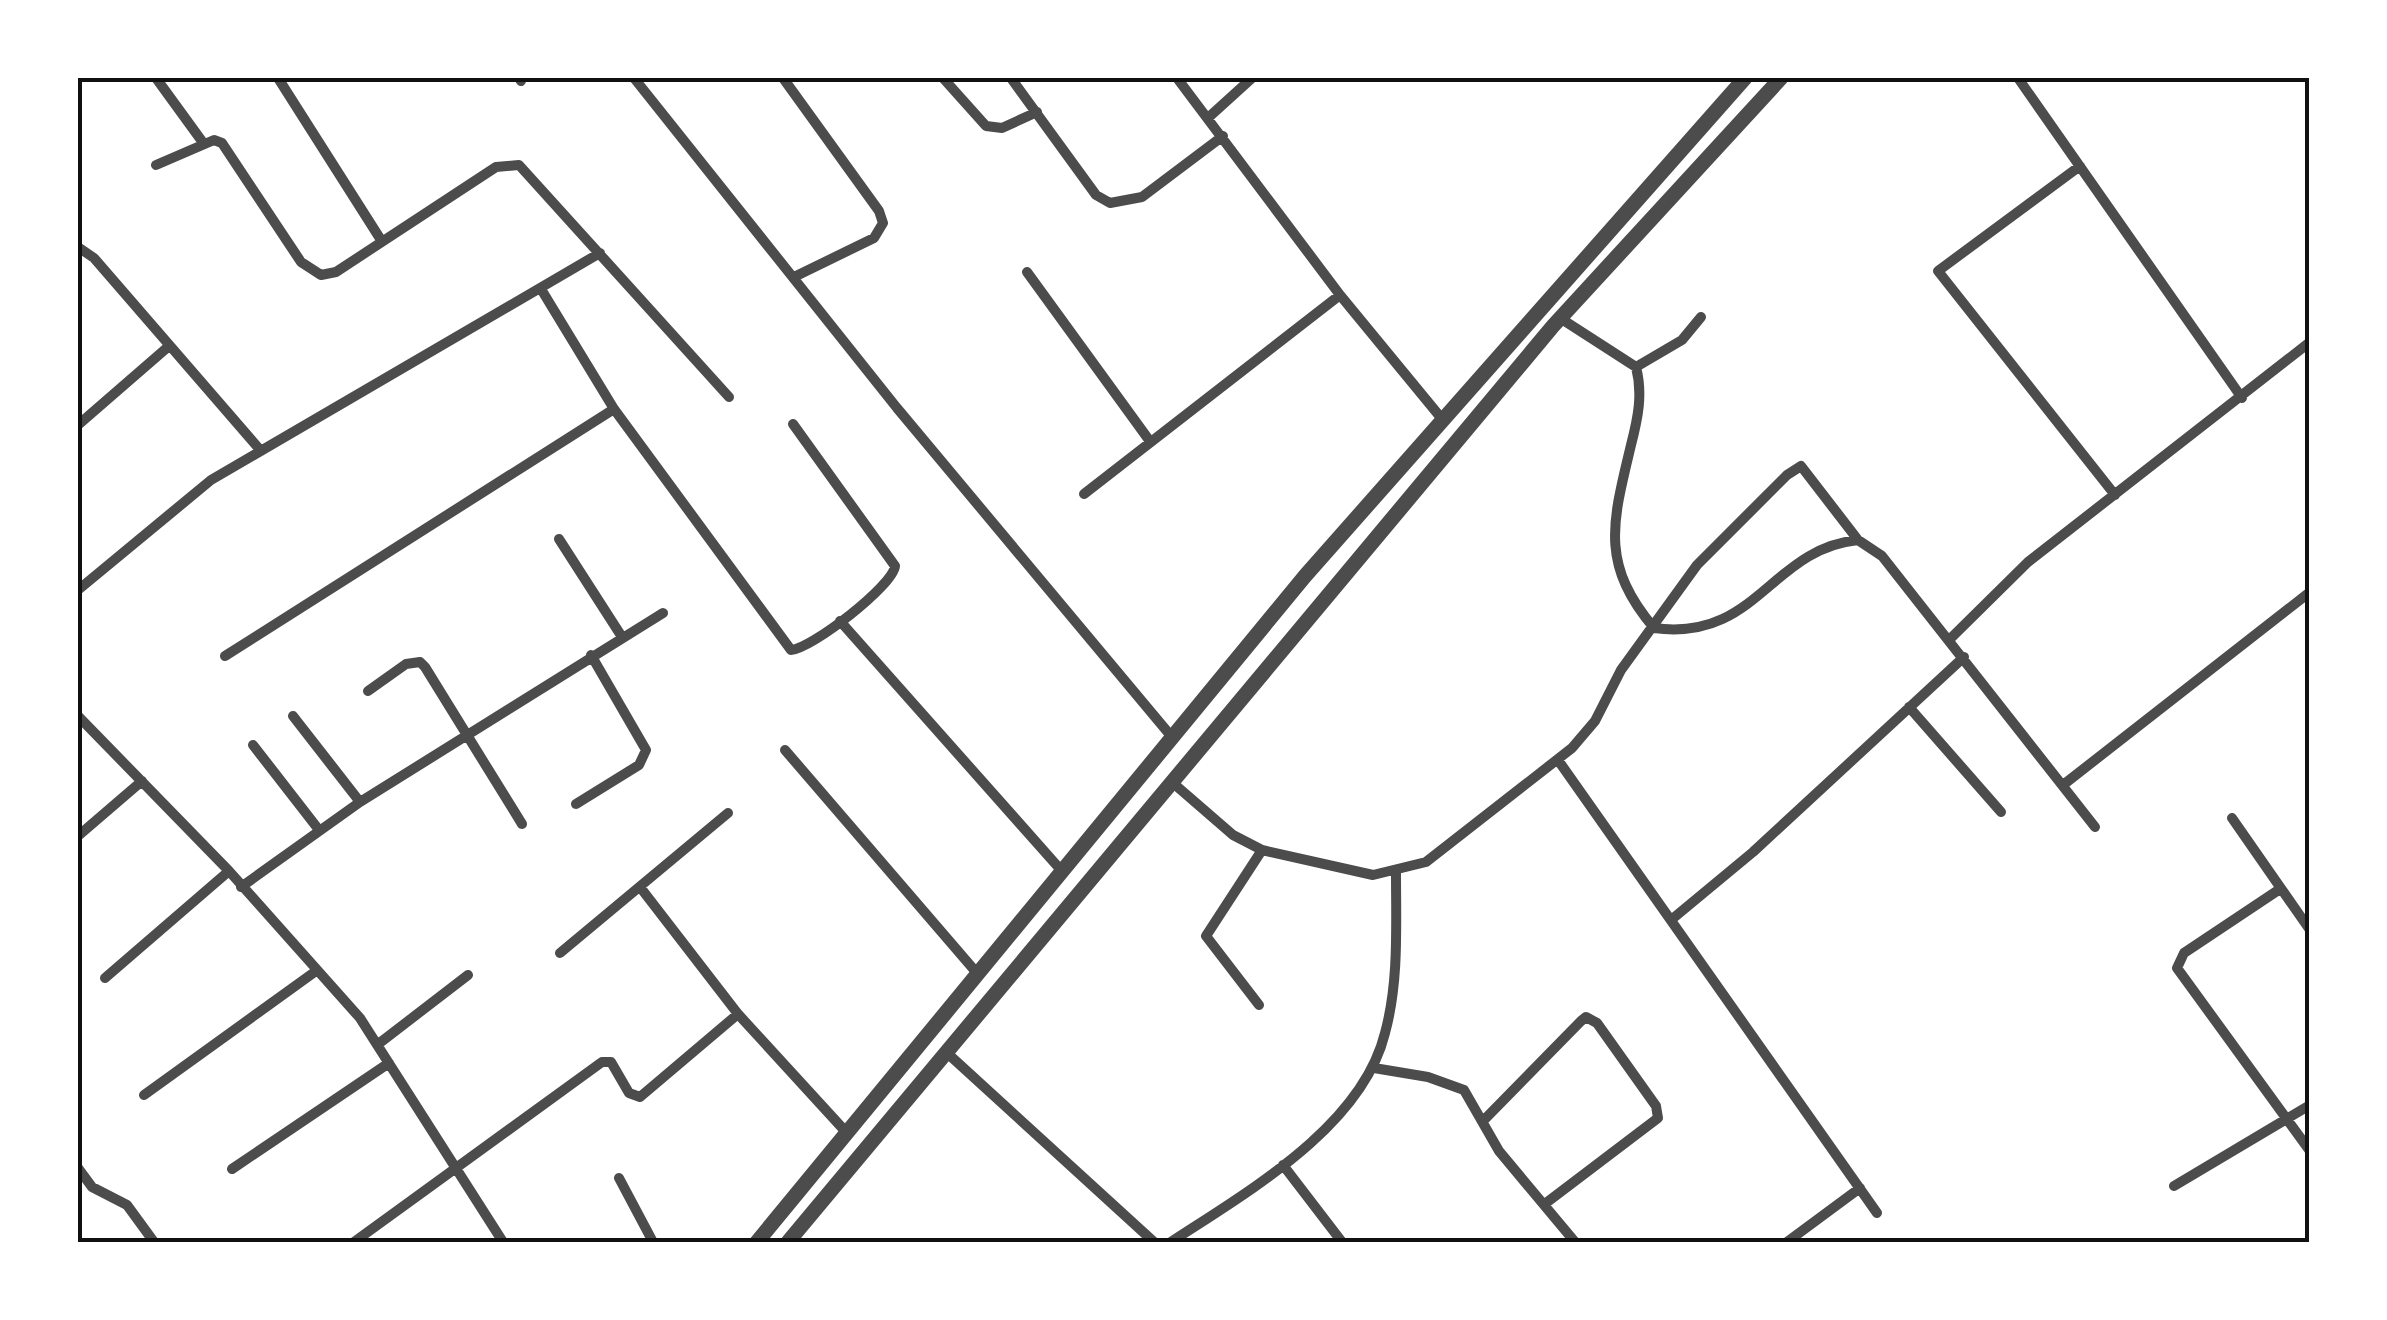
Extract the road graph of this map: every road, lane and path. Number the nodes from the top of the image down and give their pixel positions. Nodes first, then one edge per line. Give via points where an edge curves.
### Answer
1 (156, 78) edge
2 (278, 78) edge
3 (634, 78) edge
4 (782, 78) edge
5 (943, 78) edge
6 (1011, 78) edge
7 (1177, 78) edge
8 (1252, 78) edge
9 (1744, 78) edge
10 (1781, 78) edge
11 (2018, 78) edge
12 (1037, 112) junction
13 (1209, 117) junction
14 (1223, 136) junction
15 (204, 144) junction
16 (156, 166) dead end
17 (2080, 166) junction
18 (382, 240) junction
19 (78, 247) edge
20 (600, 254) junction
21 (1027, 272) dead end
22 (794, 277) junction
23 (542, 288) junction
24 (1340, 295) junction
25 (1701, 317) dead end
26 (1560, 318) junction
27 (2310, 342) edge
28 (169, 346) junction
29 (1636, 367) junction
30 (729, 397) dead end
31 (2242, 398) junction
32 (614, 409) junction
33 (1442, 419) junction
34 (792, 424) dead end
35 (78, 425) edge
36 (1149, 440) junction
37 (261, 451) junction
38 (1084, 494) dead end
39 (2116, 495) junction
40 (559, 539) dead end
41 (1858, 540) junction
42 (78, 590) edge
43 (2310, 592) edge
44 (663, 613) dead end
45 (840, 621) junction
46 (1654, 628) junction
47 (622, 637) junction
48 (1950, 639) junction
49 (592, 654) junction
50 (225, 656) dead end
51 (1964, 657) junction
52 (368, 691) dead end
53 (1910, 708) junction
54 (78, 716) edge
55 (293, 716) dead end
56 (467, 732) junction
57 (1171, 736) junction
58 (254, 745) dead end
59 (785, 750) dead end
60 (1558, 760) junction
61 (142, 781) junction
62 (1173, 783) junction
63 (2062, 785) junction
64 (360, 802) junction
65 (576, 804) dead end
66 (2001, 812) dead end
67 (728, 813) dead end
68 (2232, 818) dead end
69 (522, 824) dead end
70 (2095, 827) dead end
71 (319, 830) junction
72 (78, 836) edge
73 (1262, 850) junction
74 (1060, 869) junction
75 (228, 872) junction
76 (1396, 873) junction
77 (241, 887) junction
78 (640, 887) junction
79 (2280, 889) junction
80 (1671, 920) junction
81 (2310, 930) edge
82 (560, 953) dead end
83 (316, 970) junction
84 (976, 972) junction
85 (468, 976) dead end
86 (104, 978) dead end
87 (1260, 1005) dead end
88 (738, 1014) junction
89 (377, 1045) junction
90 (946, 1052) junction
91 (388, 1063) junction
92 (1374, 1068) junction
93 (144, 1095) dead end
94 (2310, 1105) edge
95 (1483, 1121) junction
96 (2287, 1121) junction
97 (846, 1132) junction
98 (2310, 1152) edge
99 (455, 1165) junction
100 (1283, 1165) junction
101 (78, 1168) edge
102 (232, 1169) dead end
103 (619, 1178) dead end
104 (2174, 1186) dead end
105 (1860, 1188) junction
106 (1546, 1203) junction
107 (1877, 1212) dead end
108 (154, 1242) edge
109 (354, 1242) edge
110 (504, 1242) edge
111 (652, 1242) edge
112 (757, 1242) edge
113 (788, 1242) edge
114 (1154, 1242) edge
115 (1171, 1242) edge
116 (1342, 1242) edge
117 (1574, 1242) edge
118 (1787, 1242) edge

1 - 15 street
2 - 18 street
3 - 22 street
4 - 22 street via 883,223 874,238
5 - 12 street via 986,126 1002,128
6 - 12 street
7 - 13 street
8 - 13 street
9 - 33 street
10 - 26 street
11 - 17 street
12 - 14 street via 1096,195 1110,204 1142,198
13 - 14 street
14 - 24 street
15 - 16 street
15 - 18 street via 214,140 228,149 312,272 336,272
17 - 31 street
17 - 39 street via 1938,271
18 - 20 street via 508,164 533,177
19 - 28 street
20 - 23 street
20 - 30 street
21 - 36 street
22 - 57 street
23 - 32 street
23 - 37 street
24 - 33 street
24 - 36 street
25 - 29 street via 1682,340
26 - 29 street
26 - 62 street
27 - 31 street
28 - 35 street
28 - 37 street
29 - 46 street via 1638,417 1612,550 1627,593
31 - 39 street
32 - 45 street via 784,644 800,650
32 - 50 street
33 - 57 street
34 - 45 street via 894,566 889,581
36 - 38 street
37 - 42 street via 211,480
39 - 48 street via 2028,562
40 - 47 street
41 - 46 street via 1832,542 1811,553 1736,615 1688,632
41 - 46 street via 1801,466 1697,565
41 - 48 street via 1882,556
43 - 63 street
44 - 47 street
45 - 74 street
46 - 60 street via 1621,670 1595,721
47 - 49 street
48 - 51 street
49 - 56 street
49 - 65 street via 646,750 639,765
51 - 53 street
51 - 63 street
52 - 56 street via 406,664 420,662
53 - 66 street
53 - 80 street
54 - 61 street
55 - 64 street
56 - 64 street
56 - 69 street
57 - 74 street
58 - 71 street
59 - 84 street
60 - 76 street via 1448,847
60 - 80 street
61 - 72 street
61 - 75 street
62 - 73 street via 1233,835
62 - 90 street
63 - 70 street
64 - 71 street
67 - 78 street
68 - 79 street
71 - 77 street
73 - 76 street via 1374,875
73 - 87 street via 1206,936
74 - 84 street
75 - 77 street
75 - 86 street
76 - 92 street via 1394,979
77 - 83 street
78 - 82 street
78 - 88 street
79 - 81 street
79 - 96 street via 2184,953 2177,968
80 - 105 street
83 - 89 street
83 - 93 street
84 - 97 street
85 - 89 street
88 - 97 street
88 - 99 street via 640,1097 630,1093 611,1062 602,1062
89 - 91 street
90 - 113 street
90 - 114 street
91 - 99 street
91 - 102 street
92 - 95 street via 1452,1083
92 - 100 street via 1344,1110
94 - 96 street
95 - 106 street via 1499,1151
95 - 106 street via 1580,1021 1597,1024 1658,1118
96 - 98 street
96 - 104 street
97 - 112 street
99 - 109 street
99 - 110 street
100 - 115 street
100 - 116 street
101 - 108 street via 92,1187 127,1205
103 - 111 street
105 - 107 street
105 - 118 street
106 - 117 street

